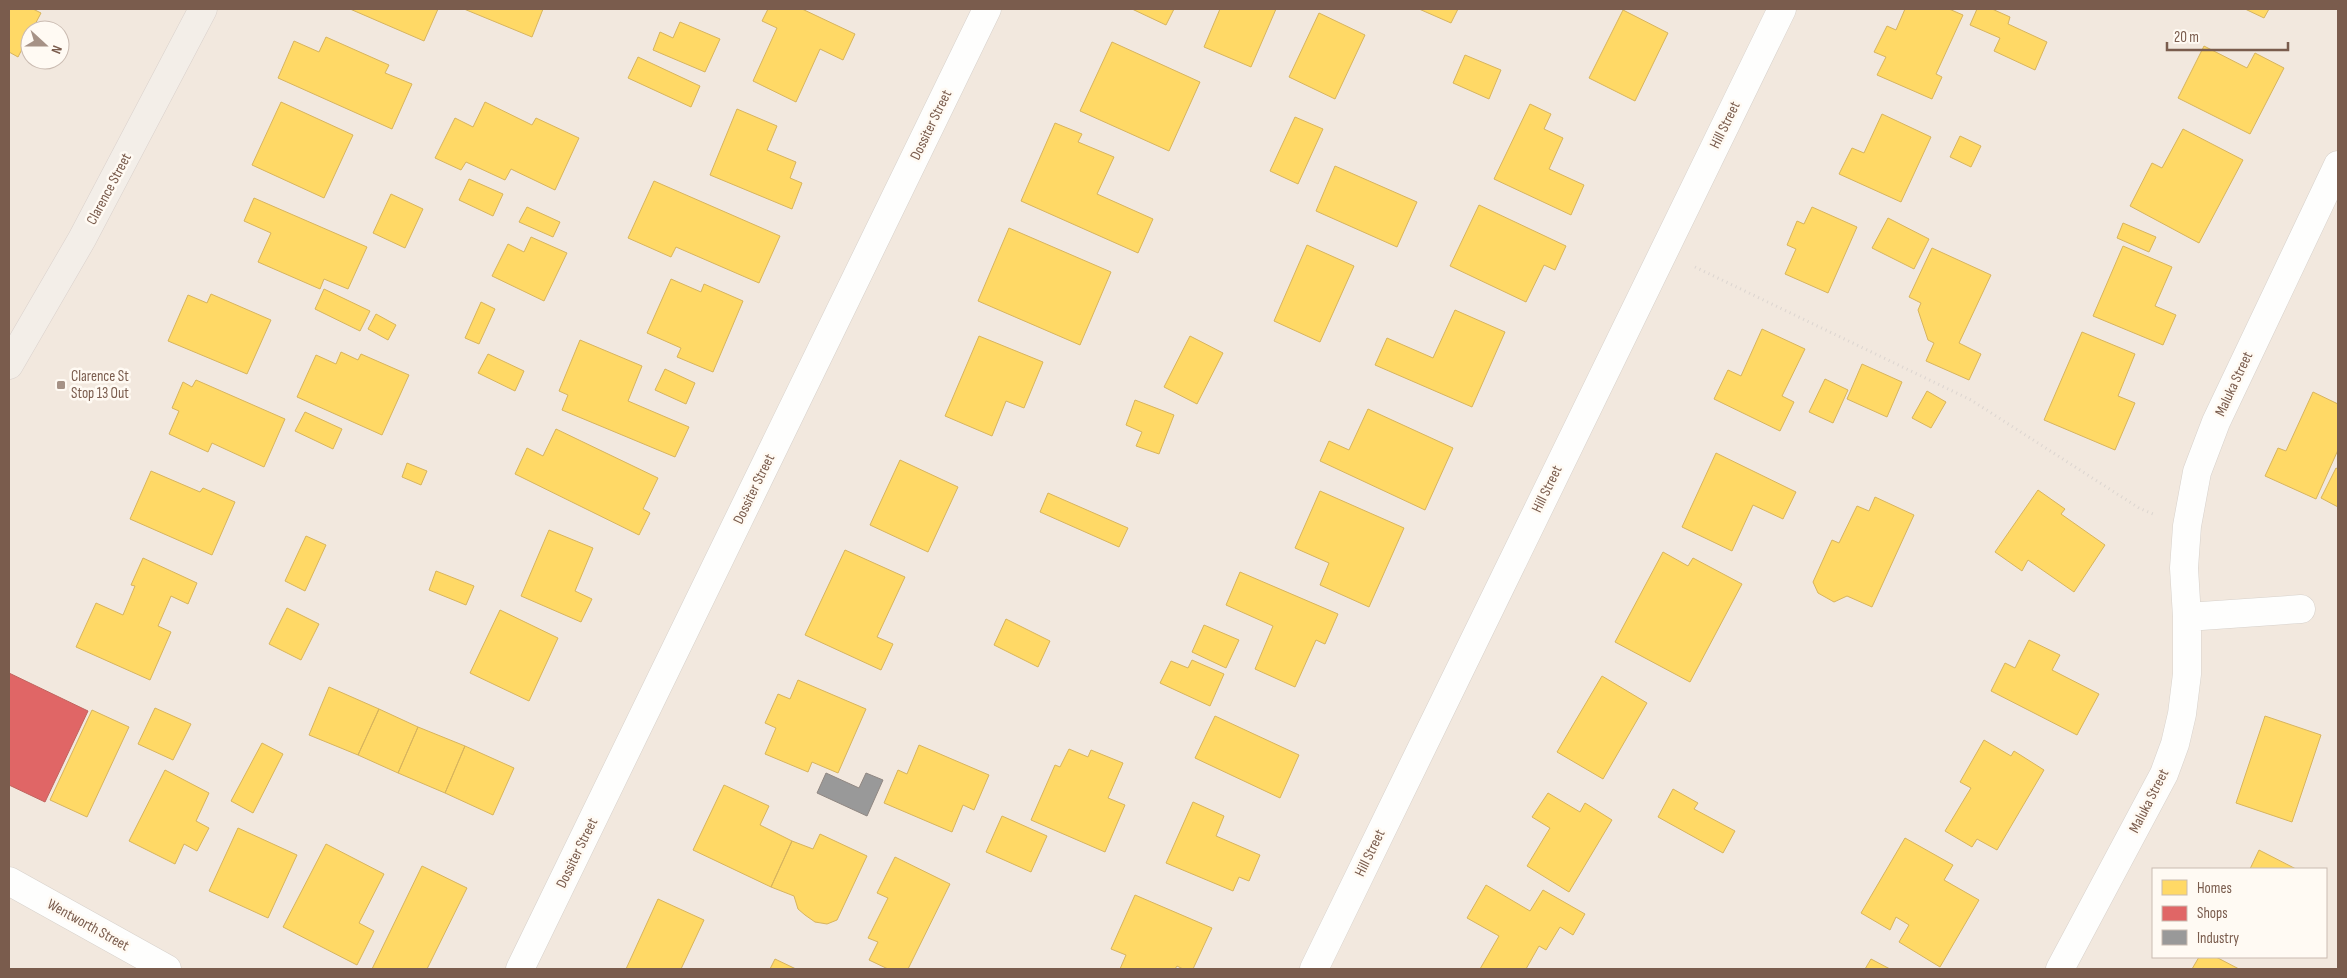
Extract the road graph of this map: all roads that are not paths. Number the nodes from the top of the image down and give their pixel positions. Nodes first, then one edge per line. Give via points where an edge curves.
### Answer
1 (204, 9) edge
2 (987, 9) edge
3 (1782, 9) edge
4 (2338, 165) edge
5 (9, 365) edge
6 (2301, 609) dead end
7 (2187, 617) junction
8 (9, 881) edge
9 (168, 969) edge
10 (520, 969) edge
11 (1314, 969) edge
12 (2060, 969) edge

1 - 5 main road, Clarence Street via 82,239
2 - 10 street, Dossiter Street
3 - 11 street, Hill Street
4 - 7 street, Maluka Street via 2216,422 2197,472 2187,526 2184,568
6 - 7 street
7 - 12 street, Maluka Street via 2186,674 2175,744 2164,774
8 - 9 street, Wentworth Street

